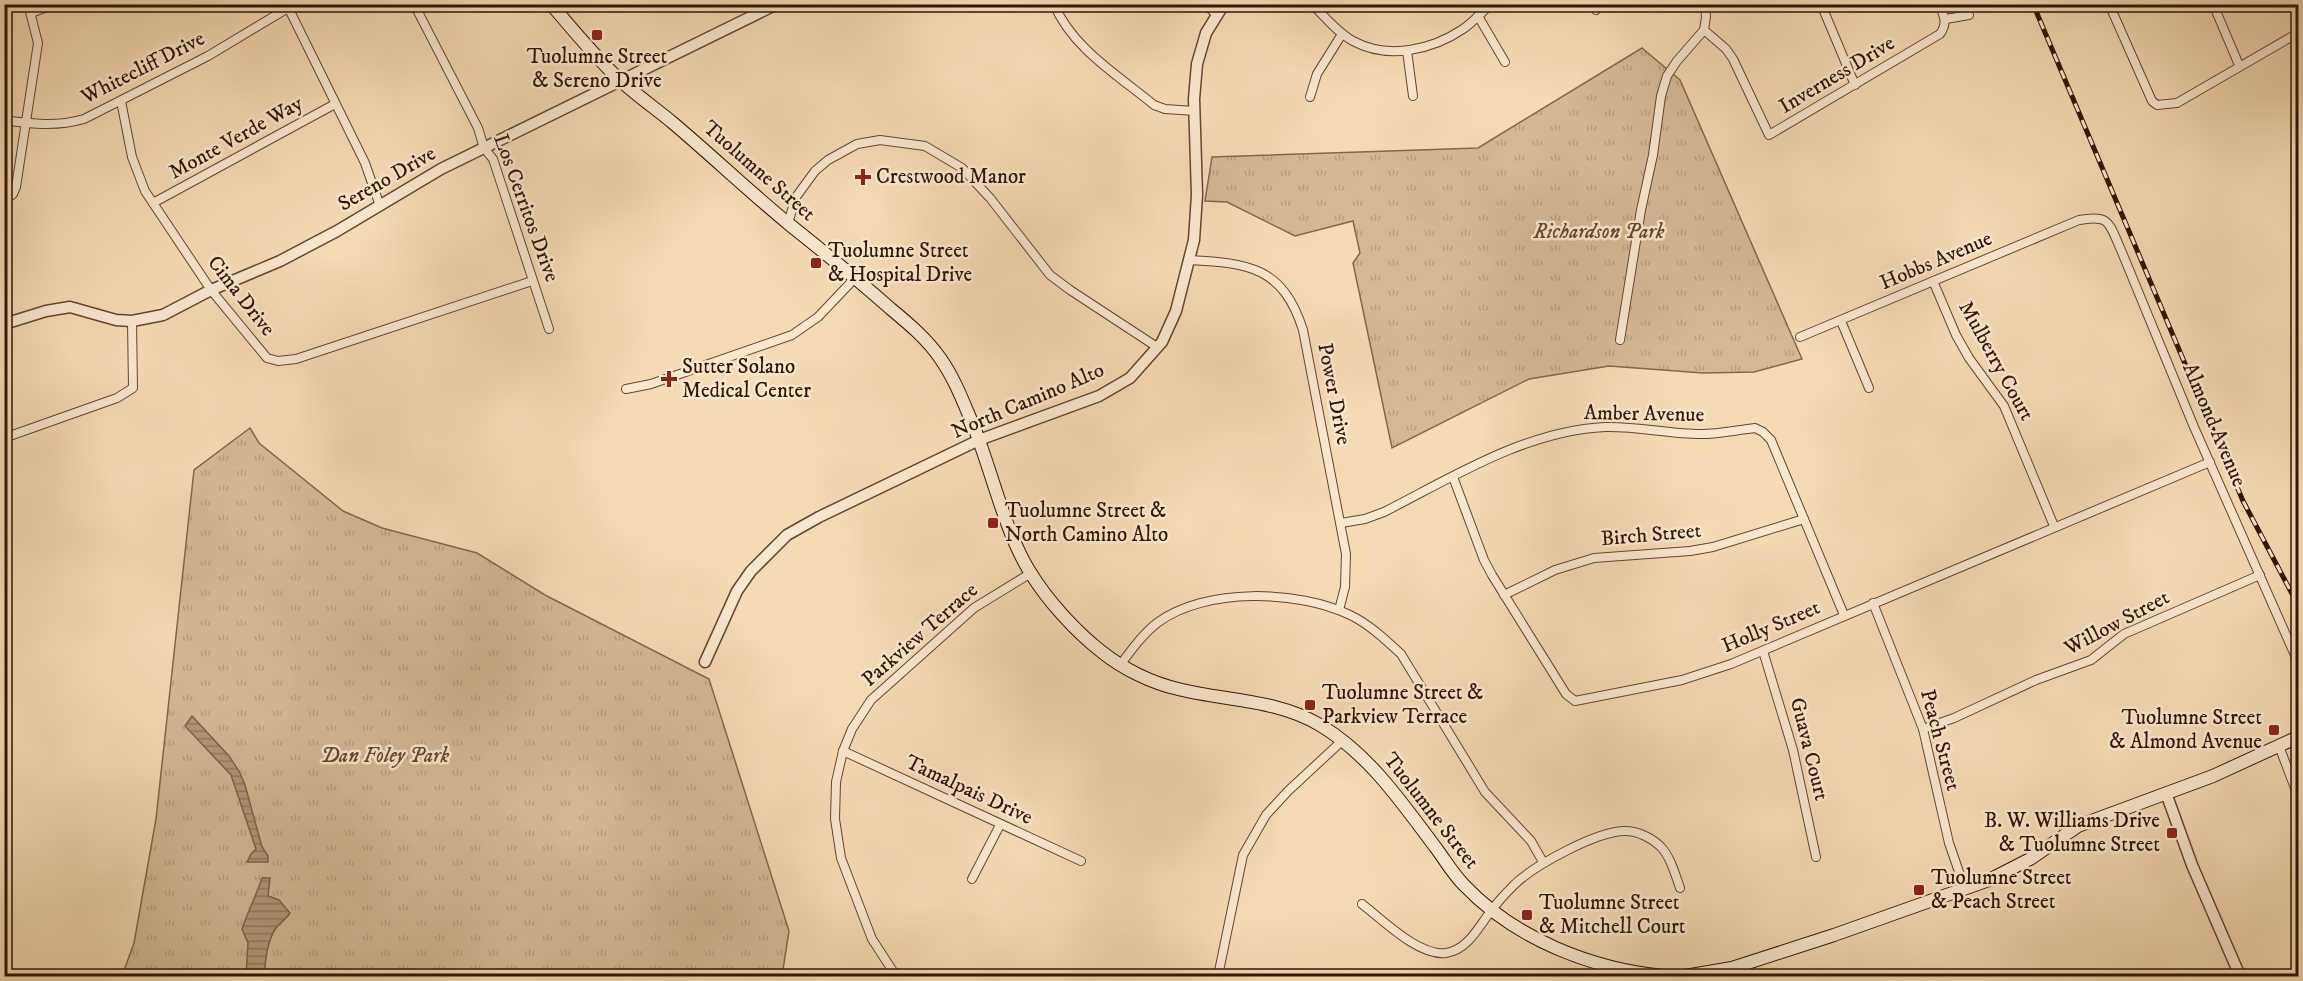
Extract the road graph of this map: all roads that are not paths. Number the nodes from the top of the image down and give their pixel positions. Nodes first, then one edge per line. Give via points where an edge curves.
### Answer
1 (55, 4) edge
2 (414, 4) edge
3 (551, 4) edge
4 (777, 4) edge
5 (1054, 4) edge
6 (1205, 4) edge
7 (1224, 4) edge
8 (1312, 4) edge
9 (1491, 4) edge
10 (1705, 4) edge
11 (1821, 4) edge
12 (1939, 4) edge
13 (2109, 4) edge
14 (2213, 4) edge
15 (287, 6) edge
16 (30, 9) edge
17 (1217, 15) junction
18 (1969, 15) dead end
19 (1478, 16) junction
20 (1946, 19) junction
21 (1704, 30) junction
22 (2298, 33) edge
23 (1342, 34) junction
24 (1407, 51) junction
25 (1505, 62) dead end
26 (2239, 65) junction
27 (621, 81) junction
28 (1855, 85) junction
29 (1413, 96) dead end
30 (1310, 98) dead end
31 (121, 101) junction
32 (335, 104) junction
33 (1195, 111) junction
34 (4, 120) edge
35 (27, 123) junction
36 (484, 148) junction
37 (4, 201) edge
38 (153, 203) junction
39 (380, 206) junction
40 (2087, 218) joint
41 (788, 223) junction
42 (1189, 260) junction
43 (856, 278) junction
44 (532, 281) junction
45 (1933, 281) junction
46 (211, 290) junction
47 (132, 321) junction
48 (1841, 321) junction
49 (4, 324) edge
50 (549, 329) dead end
51 (1800, 337) dead end
52 (1620, 340) dead end
53 (1157, 347) junction
54 (1869, 388) dead end
55 (626, 389) dead end
56 (4, 438) edge
57 (979, 440) junction
58 (2210, 462) junction
59 (1453, 477) junction
60 (1804, 519) junction
61 (1341, 523) junction
62 (2054, 526) junction
63 (1030, 573) junction
64 (2260, 575) junction
65 (1504, 595) junction
66 (1873, 603) junction
67 (1339, 610) junction
68 (1844, 615) junction
69 (1763, 651) junction
70 (705, 662) dead end
71 (2298, 662) edge
72 (1121, 664) junction
73 (1923, 729) junction
74 (2298, 737) edge
75 (1343, 740) junction
76 (2278, 746) junction
77 (843, 751) junction
78 (2166, 792) junction
79 (2298, 796) edge
80 (1000, 825) junction
81 (1816, 857) dead end
82 (1081, 861) dead end
83 (1544, 862) junction
84 (972, 879) dead end
85 (1680, 888) dead end
86 (1965, 889) junction
87 (1362, 904) dead end
88 (1492, 910) junction
89 (1617, 973) edge
90 (896, 976) edge
91 (1218, 976) edge
92 (1664, 976) edge
93 (1685, 976) edge
94 (2240, 976) edge

1 - 16 street
2 - 36 street, Los Cerritos Drive via 478,128
3 - 27 main road, Tuolumne Street
4 - 27 street, Sereno Drive
5 - 33 street via 1082,45 1154,105
6 - 17 street
7 - 17 street, North Camino Alto
8 - 23 street
9 - 19 street
10 - 21 street
11 - 28 street
12 - 20 street
13 - 26 street via 2157,105 2177,103
14 - 26 street
15 - 31 street, Whitecliff Drive via 208,56
15 - 32 street
16 - 35 street via 38,43
17 - 33 street, North Camino Alto via 1206,33 1197,64
18 - 20 street
19 - 24 street via 1448,38
19 - 25 street
20 - 28 street, Inverness Drive via 1940,34
21 - 28 street, Inverness Drive via 1734,59 1769,135
21 - 52 street via 1667,76 1661,96
22 - 26 street
23 - 24 street via 1368,48
23 - 30 street via 1317,74
24 - 29 street
27 - 36 street, Sereno Drive
27 - 41 main road, Tuolumne Street
31 - 35 street, Whitecliff Drive via 66,124
31 - 38 street, Cima Drive via 136,173
32 - 38 street, Monte Verde Way
32 - 39 street via 365,163
33 - 42 street, North Camino Alto via 1197,195
34 - 35 street, Whitecliff Drive
35 - 37 street via 16,187
36 - 39 street, Sereno Drive
36 - 44 street, Los Cerritos Drive via 493,159
38 - 46 street, Cima Drive
39 - 46 street, Sereno Drive via 289,256
40 - 45 street, Hobbs Avenue
40 - 58 street, Almond Avenue via 2103,219 2110,228
41 - 43 main road, Tuolumne Street
41 - 53 street via 796,197 828,160 857,144 880,140 925,146 962,168 1050,275
42 - 53 street, North Camino Alto via 1176,311
42 - 61 street, Power Drive via 1222,262 1262,272 1281,287 1297,312
43 - 55 street via 818,317 792,335
43 - 57 main road, Tuolumne Street via 923,337 941,359
44 - 46 street, Cima Drive via 296,359 278,361 267,358 253,344
44 - 50 street, Los Cerritos Drive
45 - 48 street, Hobbs Avenue
45 - 62 street, Mulberry Court via 1969,358 2004,406
46 - 47 street, Sereno Drive via 163,315
47 - 49 street, Sereno Drive via 70,307 46,310
47 - 56 street via 133,388 117,398
48 - 51 street, Hobbs Avenue
48 - 54 street
53 - 57 street, North Camino Alto via 1130,378 1099,396
57 - 63 main road, Tuolumne Street
57 - 70 street, North Camino Alto via 787,535 764,556 737,591
58 - 62 street, Holly Street
58 - 64 street, Almond Avenue
59 - 60 street, Amber Avenue via 1560,433 1614,427 1699,434 1755,428 1771,440
59 - 61 street, Amber Avenue via 1384,512
59 - 65 street, Holly Street via 1484,560
60 - 65 street, Birch Street via 1713,547 1594,558 1555,570
60 - 68 street, Amber Avenue
61 - 67 street, Power Drive via 1346,568
62 - 66 street, Holly Street
63 - 72 main road, Tuolumne Street via 1061,613 1102,653
63 - 77 street, Parkview Terrace via 975,608 871,700
64 - 71 street, Almond Avenue
64 - 73 street, Willow Street via 2124,634 2091,660
65 - 69 street, Holly Street via 1566,694 1575,701 1702,675
66 - 68 street, Holly Street
66 - 73 street, Peach Street
67 - 72 street via 1263,596 1203,602 1159,621
67 - 83 street via 1366,625 1401,654 1485,792 1531,841
68 - 69 street, Holly Street
69 - 81 street, Guava Court via 1793,750
72 - 75 main road, Tuolumne Street via 1175,689 1258,702 1298,714
73 - 86 street, Peach Street via 1949,843
74 - 76 main road
75 - 88 main road, Tuolumne Street via 1387,783 1463,885
75 - 91 street via 1266,815 1244,855
76 - 78 main road via 2230,770
76 - 79 street
77 - 80 street, Tamalpais Drive
77 - 90 street, Parkview Terrace via 836,782 835,819 842,858 872,939
78 - 86 main road via 2078,826 2013,869
78 - 94 street
80 - 82 street, Tamalpais Drive
80 - 84 street
83 - 85 street via 1612,832 1638,833 1661,847 1670,859
83 - 88 street via 1517,882
86 - 93 main road via 1732,968
87 - 88 street via 1429,953 1448,953 1459,948 1472,938
88 - 89 main road, Tuolumne Street via 1553,947
89 - 92 main road, Tuolumne Street

